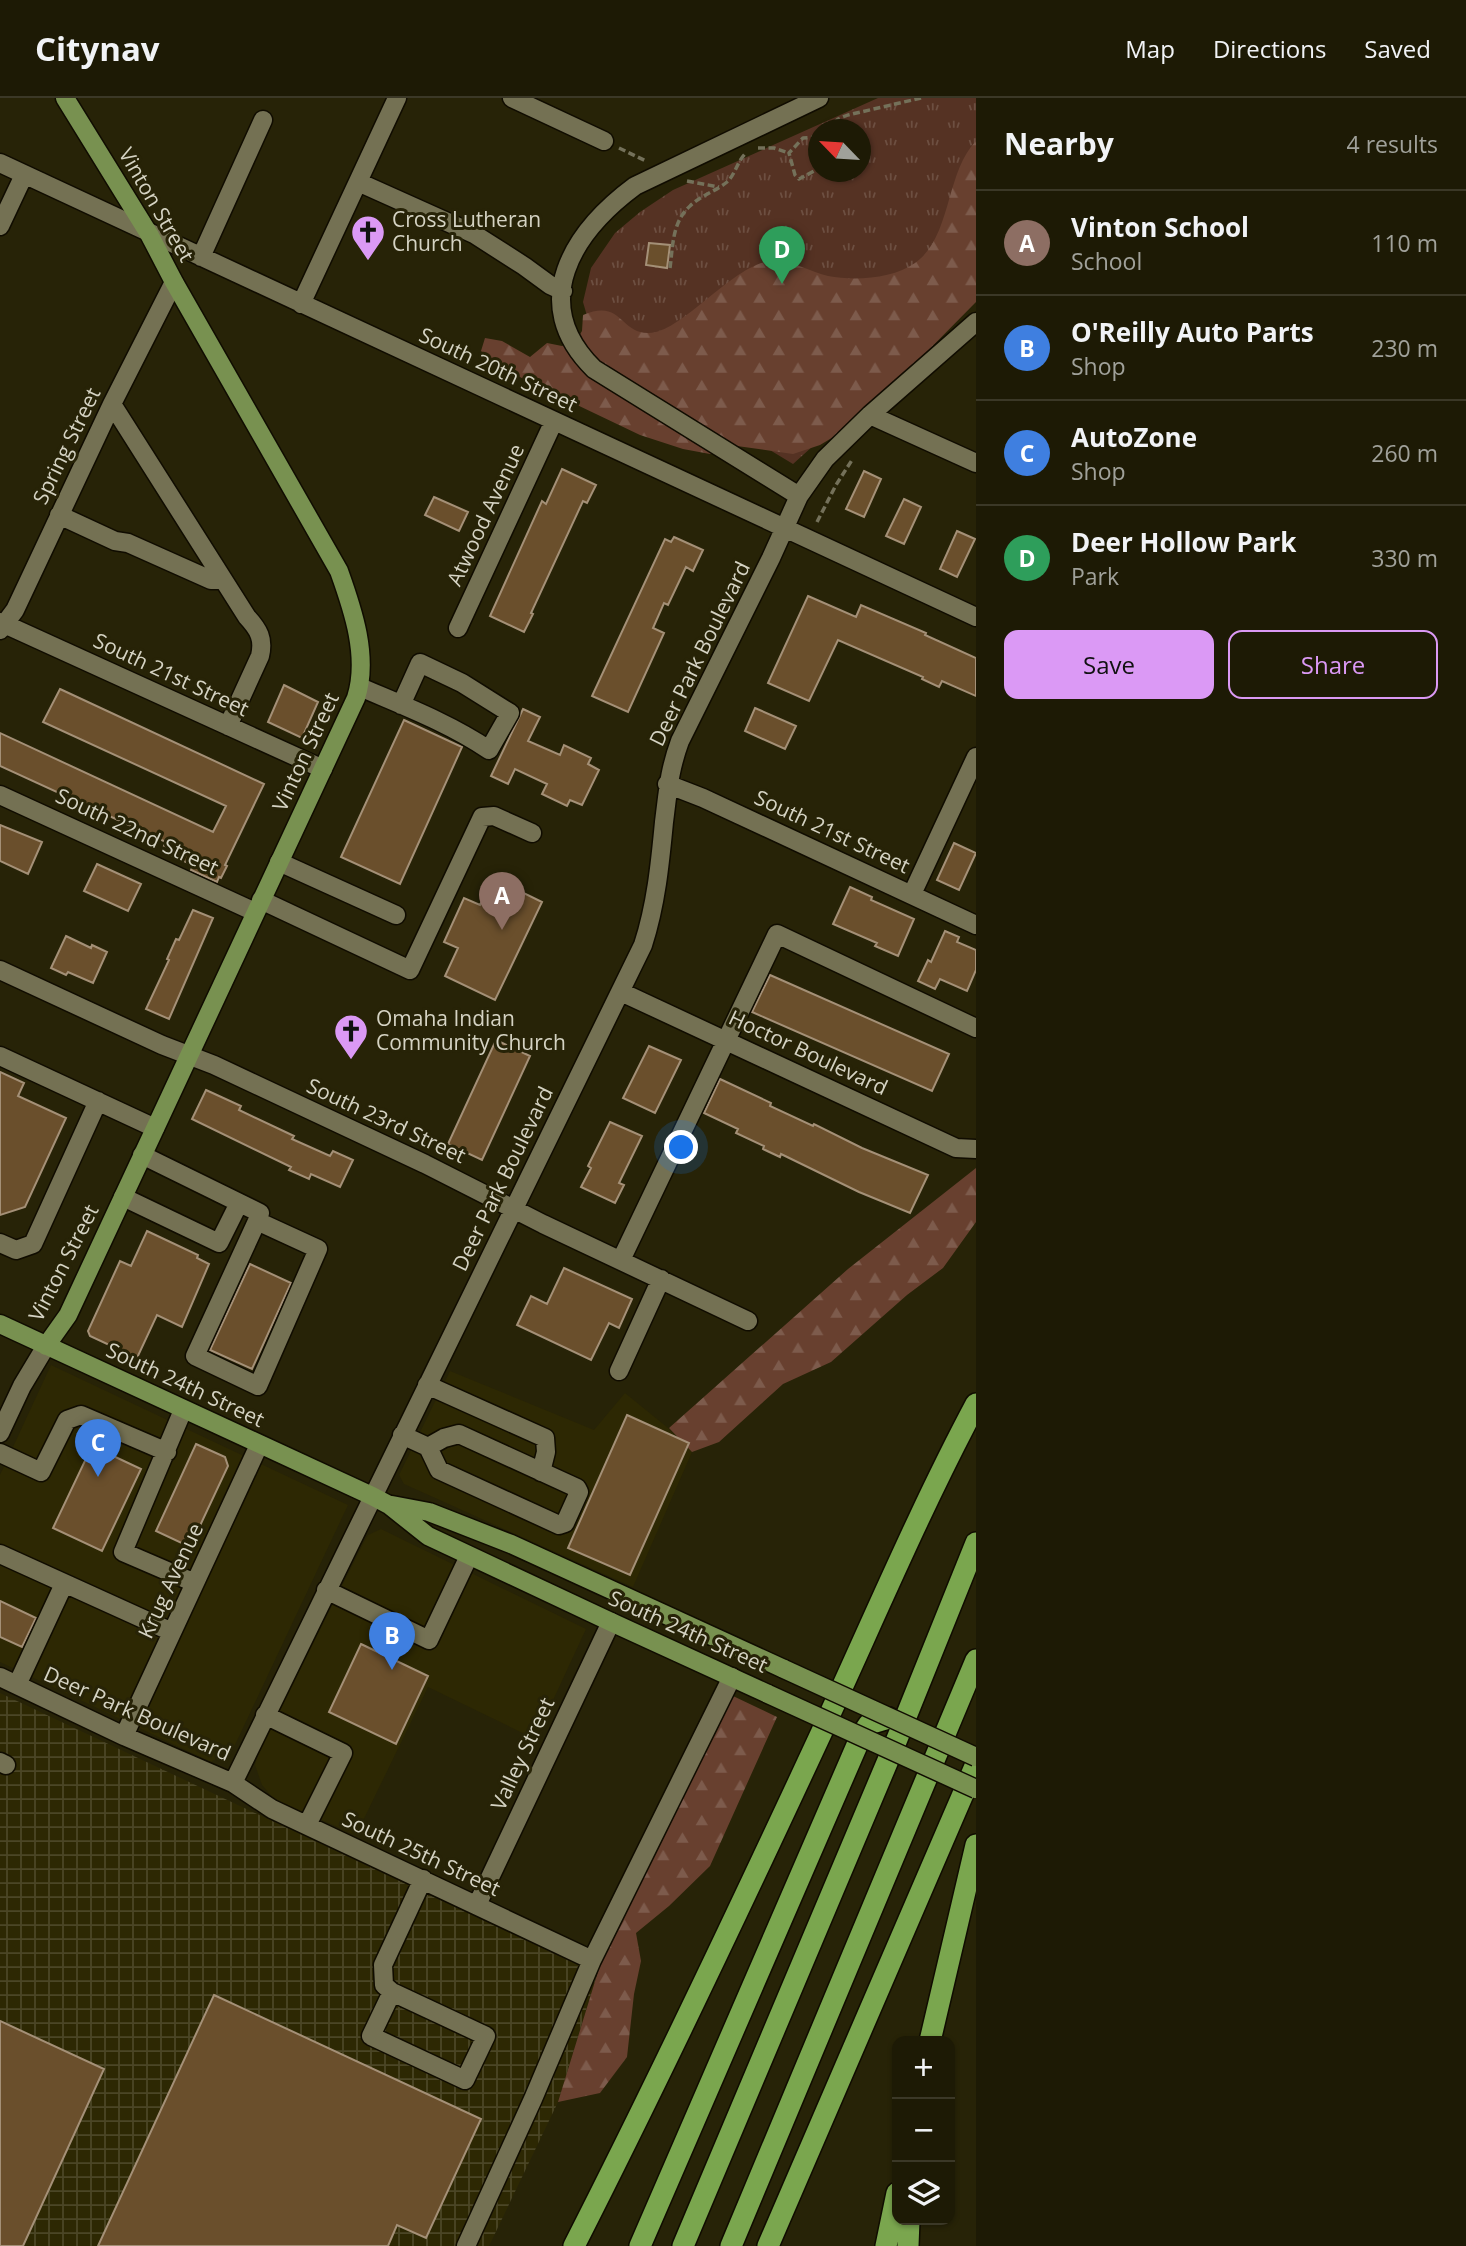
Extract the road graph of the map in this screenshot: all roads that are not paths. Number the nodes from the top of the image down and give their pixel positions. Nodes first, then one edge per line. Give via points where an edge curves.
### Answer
1 (65, 98) edge
2 (397, 98) edge
3 (512, 98) edge
4 (819, 98) edge
5 (263, 120) dead end
6 (604, 141) road end
7 (0, 163) edge
8 (24, 175) junction
9 (358, 182) junction
10 (0, 226) edge
11 (149, 234) junction
12 (201, 257) junction
13 (174, 282) junction
14 (563, 291) junction
15 (301, 304) junction
16 (976, 322) edge
17 (112, 404) junction
18 (870, 415) junction
19 (554, 421) junction
20 (976, 463) edge
21 (799, 496) junction
22 (59, 515) junction
23 (785, 528) junction
24 (223, 580) junction
25 (976, 617) edge
26 (1, 625) edge
27 (458, 628) dead end
28 (360, 687) junction
29 (401, 705) junction
30 (228, 726) junction
31 (976, 757) edge
32 (323, 769) junction
33 (667, 784) junction
34 (0, 794) edge
35 (532, 833) dead end
36 (279, 862) junction
37 (912, 894) junction
38 (258, 906) junction
39 (396, 915) dead end
40 (976, 925) edge
41 (0, 970) edge
42 (621, 992) junction
43 (976, 1028) edge
44 (726, 1040) junction
45 (0, 1056) edge
46 (189, 1056) junction
47 (98, 1101) junction
48 (155, 1128) junction
49 (976, 1149) edge
50 (142, 1155) junction
51 (123, 1197) junction
52 (239, 1203) junction
53 (514, 1208) junction
54 (257, 1220) junction
55 (0, 1243) edge
56 (621, 1260) junction
57 (661, 1279) junction
58 (748, 1321) dead end
59 (0, 1324) edge
60 (46, 1346) junction
61 (620, 1371) dead end
62 (427, 1385) junction
63 (976, 1404) edge
64 (183, 1410) junction
65 (0, 1433) edge
66 (402, 1435) junction
67 (259, 1445) junction
68 (428, 1447) junction
69 (167, 1452) junction
70 (0, 1453) edge
71 (541, 1472) junction
72 (372, 1496) junction
73 (389, 1505) junction
74 (976, 1544) edge
75 (0, 1554) edge
76 (469, 1556) junction
77 (195, 1583) junction
78 (64, 1584) junction
79 (326, 1590) junction
80 (611, 1622) junction
81 (172, 1632) junction
82 (976, 1660) edge
83 (0, 1677) edge
84 (732, 1677) junction
85 (17, 1685) junction
86 (265, 1715) junction
87 (889, 1718) junction
88 (124, 1735) junction
89 (861, 1736) junction
90 (976, 1758) edge
91 (976, 1764) edge
92 (233, 1783) junction
93 (971, 1787) edge
94 (307, 1825) junction
95 (976, 1845) edge
96 (423, 1879) junction
97 (477, 1905) junction
98 (592, 1960) junction
99 (392, 1993) junction
100 (931, 2036) edge
101 (659, 2079) junction
102 (892, 2217) edge
103 (909, 2225) edge
104 (466, 2246) edge
105 (574, 2246) edge
106 (586, 2246) edge
107 (640, 2246) edge
108 (683, 2246) edge
109 (731, 2246) edge
110 (768, 2246) edge
111 (886, 2246) edge
112 (908, 2246) edge

1 - 11 main road, Vinton Street
2 - 9 street
3 - 6 street
4 - 14 street via 664,170 620,197 575,248 564,272
5 - 12 street
7 - 8 street, South 20th Street
8 - 10 street
8 - 11 street, South 20th Street
9 - 14 street via 474,234
9 - 15 street
11 - 12 street, South 20th Street
11 - 13 main road, Vinton Street
12 - 15 street, South 20th Street
13 - 17 street, Spring Street
13 - 28 main road, Vinton Street via 339,571 360,650
14 - 21 street via 565,326 572,343 594,369
15 - 19 street, South 20th Street
16 - 18 street, Deer Park Boulevard
17 - 22 street, Spring Street
17 - 24 street
18 - 20 street
18 - 21 street, Deer Park Boulevard via 825,459
19 - 23 street, South 20th Street
19 - 27 street, Atwood Avenue
21 - 23 street, Deer Park Boulevard
22 - 24 street via 211,580
22 - 26 street, Spring Street via 15,610
23 - 25 street, South 20th Street
23 - 33 street, Deer Park Boulevard via 680,741
24 - 30 street via 258,629 263,645
26 - 30 street, South 21st Street
28 - 29 street
28 - 32 main road, Vinton Street
29 - 29 street via 489,750 510,713 420,663
30 - 32 street, South 21st Street
31 - 37 street
32 - 36 main road, Vinton Street
33 - 37 street, South 21st Street
33 - 42 street, Deer Park Boulevard via 652,918
34 - 38 street, South 22nd Street
35 - 38 street, South 22nd Street via 494,816 482,817 410,970
36 - 38 main road, Vinton Street
36 - 39 street
37 - 40 street, South 21st Street
38 - 46 main road, Vinton Street
41 - 46 street, South 23rd Street
42 - 44 street, Hoctor Boulevard
42 - 53 street, Deer Park Boulevard
43 - 44 street via 777,934
44 - 49 street, Hoctor Boulevard via 956,1147
44 - 56 street
45 - 47 street
46 - 48 main road, Vinton Street
46 - 53 street, South 23rd Street
47 - 48 street
47 - 55 street via 33,1244 16,1250
48 - 50 main road, Vinton Street
50 - 51 main road, Vinton Street
50 - 52 street
51 - 52 street via 219,1243
51 - 60 main road, Vinton Street via 68,1315
52 - 54 street via 260,1213
53 - 56 street, South 23rd Street
53 - 62 street, Deer Park Boulevard
54 - 54 street via 195,1356 258,1385 318,1250
56 - 57 street, South 23rd Street
57 - 58 street, South 23rd Street
57 - 61 street
59 - 60 main road, South 24th Street
60 - 64 main road, South 24th Street
60 - 65 street, Vinton Street
62 - 66 street, Deer Park Boulevard
62 - 71 street via 545,1438
63 - 101 highway
64 - 67 main road, South 24th Street
64 - 69 street
66 - 68 street
66 - 72 street, Deer Park Boulevard
67 - 72 main road, South 24th Street
67 - 77 street, Krug Avenue
68 - 71 street via 460,1434
68 - 71 street via 439,1470 559,1525 565,1523 579,1492
69 - 70 street via 81,1415 66,1420 41,1472
69 - 77 street via 123,1552
72 - 73 main road, South 24th Street
72 - 79 street, Deer Park Boulevard
73 - 76 main road, South 24th Street via 428,1536
73 - 87 main road, South 24th Street, bridge via 429,1512 511,1544
74 - 108 highway
75 - 78 street
76 - 79 street via 429,1640
76 - 80 main road, South 24th Street
77 - 81 street, Krug Avenue
78 - 81 street
78 - 85 street
79 - 86 street, Deer Park Boulevard
80 - 84 main road, South 24th Street
80 - 97 street, Valley Street
81 - 88 street, Krug Avenue
82 - 109 highway
83 - 85 street, Deer Park Boulevard
84 - 89 main road, South 24th Street, bridge
84 - 98 street
85 - 88 street, Deer Park Boulevard
86 - 92 street, Deer Park Boulevard
86 - 94 street via 343,1753
87 - 89 highway via 869,1724
87 - 90 main road, South 24th Street, bridge
88 - 92 street, Deer Park Boulevard
89 - 93 main road, South 24th Street, bridge
89 - 107 highway
91 - 93 highway
92 - 94 street, South 25th Street
93 - 110 highway
94 - 96 street, South 25th Street
95 - 100 highway
96 - 97 street, South 25th Street
96 - 99 street via 383,1965 384,1985
97 - 98 street, South 25th Street
98 - 104 street
99 - 99 street via 371,2036 465,2080 485,2036
101 - 105 highway
101 - 106 highway
102 - 111 highway
103 - 112 highway

